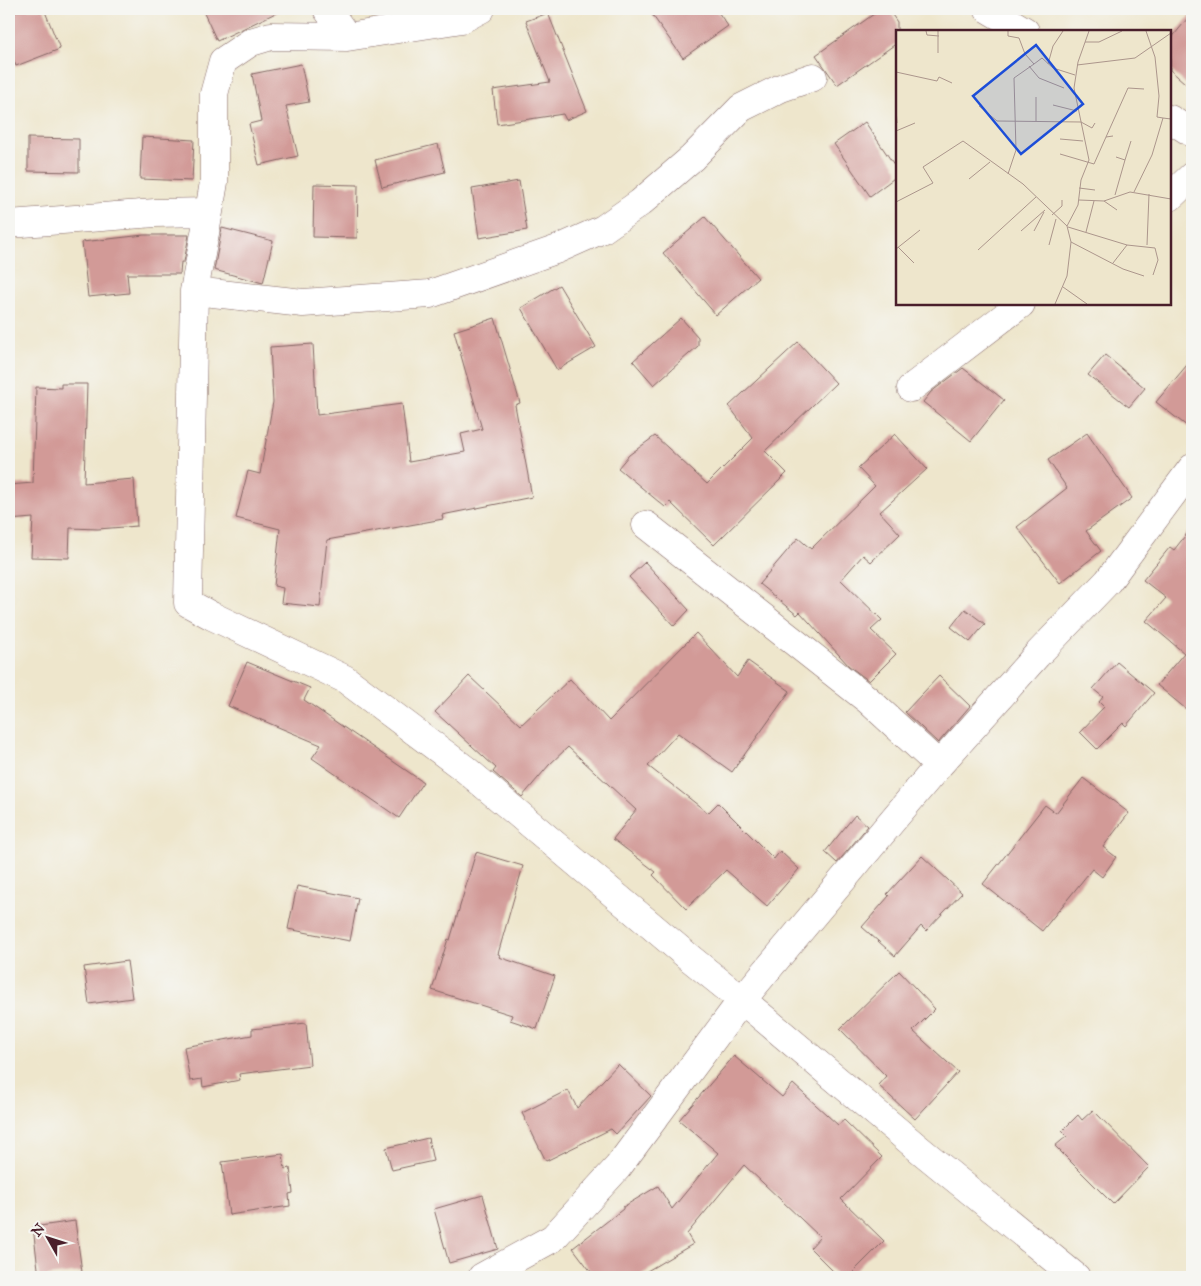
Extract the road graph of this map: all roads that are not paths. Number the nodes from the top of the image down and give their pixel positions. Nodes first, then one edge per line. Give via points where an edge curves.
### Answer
1 (327, 9) edge
2 (481, 9) edge
3 (988, 9) edge
4 (1023, 30) edge
5 (347, 37) junction
6 (813, 77) dead end
7 (1171, 120) edge
8 (1192, 133) edge
9 (1192, 176) edge
10 (1171, 196) edge
11 (209, 212) junction
12 (9, 224) edge
13 (194, 291) junction
14 (1020, 305) edge
15 (911, 388) dead end
16 (1192, 468) edge
17 (646, 525) dead end
18 (939, 765) junction
19 (742, 1000) junction
20 (482, 1277) edge
21 (1076, 1277) edge

1 - 5 street
2 - 5 street via 462,19
3 - 4 street
5 - 11 street via 271,36 251,42 222,61 214,94 214,182
6 - 13 street via 781,88 741,108 648,197 603,229 558,249 430,294 303,303
7 - 8 street
9 - 10 street
11 - 12 street
11 - 13 street
13 - 19 street via 188,603 345,679 465,768
14 - 15 street
16 - 18 street via 1108,580 1037,654
17 - 18 street via 868,700
18 - 19 street
19 - 20 street via 618,1167 560,1231
19 - 21 street

